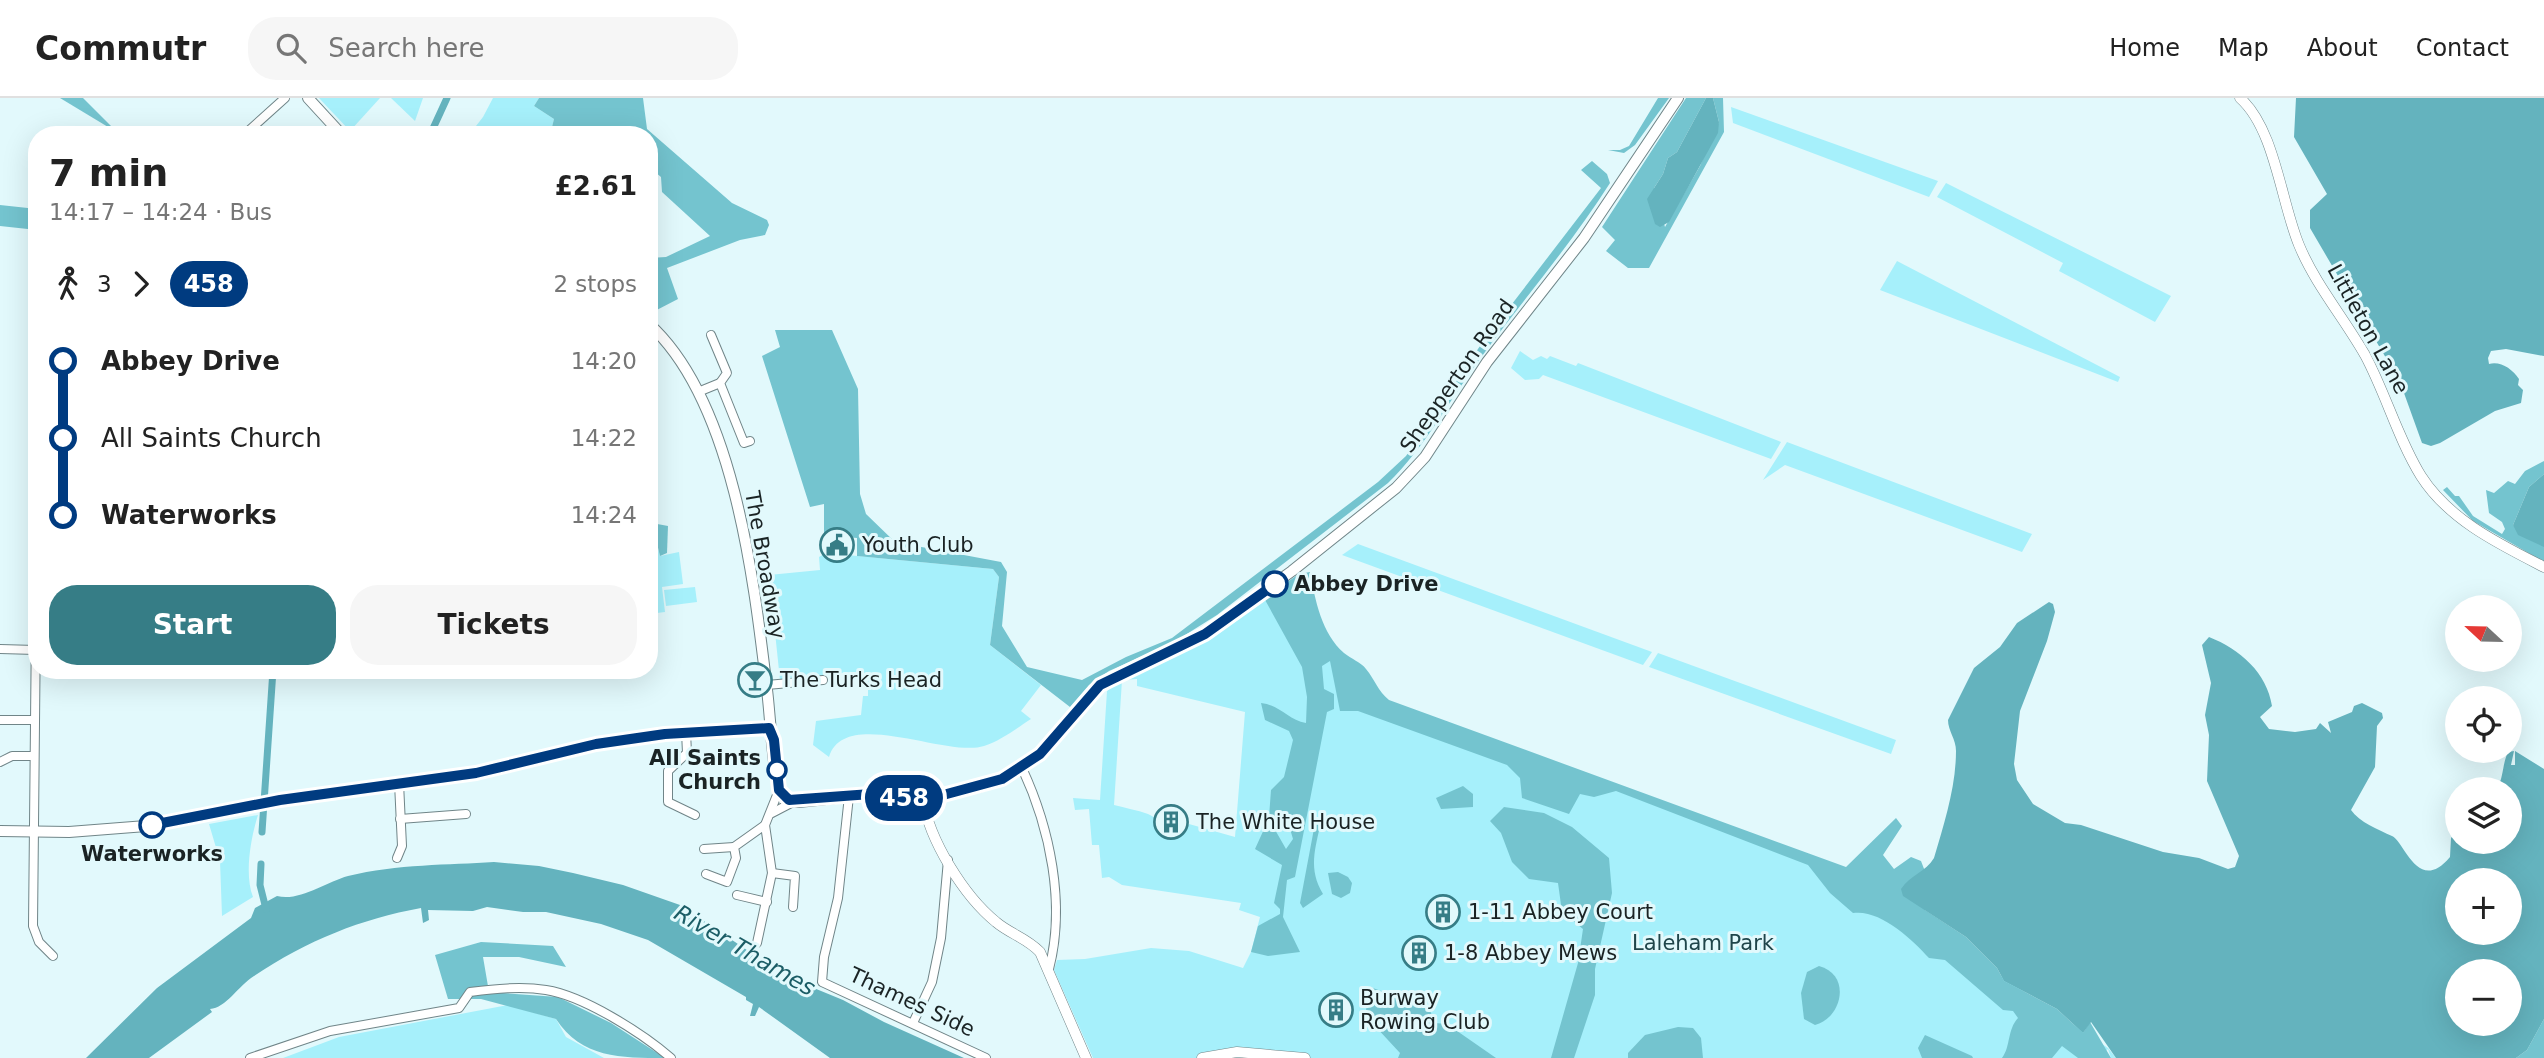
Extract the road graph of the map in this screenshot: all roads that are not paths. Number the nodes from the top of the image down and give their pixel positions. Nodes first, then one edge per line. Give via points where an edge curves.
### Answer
1 (285, 98) edge
2 (308, 98) edge
3 (1678, 98) edge
4 (2240, 98) edge
5 (254, 126) edge
6 (334, 126) edge
7 (711, 335) dead end
8 (658, 336) edge
9 (720, 383) junction
10 (698, 392) junction
11 (750, 442) dead end
12 (2544, 567) edge
13 (0, 649) edge
14 (28, 650) edge
15 (35, 679) edge
16 (822, 680) dead end
17 (767, 685) junction
18 (0, 720) edge
19 (34, 720) junction
20 (769, 728) junction
21 (686, 732) junction
22 (34, 757) junction
23 (0, 762) edge
24 (1022, 768) junction
25 (399, 783) junction
26 (779, 790) junction
27 (849, 796) junction
28 (923, 799) junction
29 (794, 801) junction
30 (772, 813) junction
31 (466, 814) dead end
32 (695, 815) dead end
33 (400, 819) junction
34 (765, 825) junction
35 (0, 831) edge
36 (33, 832) junction
37 (734, 847) junction
38 (704, 849) dead end
39 (397, 858) dead end
40 (948, 860) junction
41 (772, 873) junction
42 (706, 874) dead end
43 (737, 895) dead end
44 (767, 902) junction
45 (793, 907) dead end
46 (757, 943) dead end
47 (53, 956) dead end
48 (1049, 969) junction
49 (913, 1023) junction
50 (250, 1058) edge
51 (671, 1058) edge
52 (986, 1058) edge
53 (1086, 1058) edge
54 (1202, 1058) edge
55 (1305, 1058) edge

1 - 5 street
2 - 6 main road
3 - 24 main road, Shepperton Road via 1584,238 1487,362 1418,467 1292,572 1226,620 1176,650 1100,685 1051,744
4 - 12 street, Littleton Lane via 2257,119 2299,246 2364,353 2421,475 2465,522
7 - 9 street via 727,373
8 - 10 main road, The Broadway
9 - 10 street
9 - 11 street via 744,443
10 - 17 main road, The Broadway via 716,433 743,527
13 - 14 street
15 - 19 street
16 - 17 street via 807,686
17 - 20 main road, The Broadway
18 - 19 street
19 - 22 street
20 - 21 main road
20 - 26 main road, The Broadway
21 - 25 main road via 569,749 476,773
21 - 32 street via 687,753 668,771 668,802
22 - 23 street via 12,756
22 - 36 street
24 - 28 main road, Shepperton Road via 993,783
24 - 48 street via 1044,822 1056,902
25 - 33 street
25 - 36 main road via 146,826
26 - 29 main road
26 - 30 street, The Broadway
27 - 28 main road, Shepperton Road
27 - 29 main road, Shepperton Road
27 - 49 street, Thames Side via 838,898 822,982
28 - 40 street via 932,831
29 - 30 street, Shepperton Road
30 - 34 street, The Broadway
31 - 33 street
33 - 39 street via 402,846
34 - 37 street
34 - 41 street
35 - 36 main road
36 - 47 street via 33,926 38,942
37 - 38 street
37 - 42 street via 736,858 727,882
40 - 48 street via 978,906 998,924 1031,942
40 - 49 street via 932,982
41 - 44 street
41 - 45 street via 795,876
43 - 44 street
44 - 46 street
48 - 53 street
49 - 52 street, Thames Side
50 - 51 street via 330,1031 459,1008 470,992 513,988 562,994 642,1036
54 - 55 street via 1237,1052

